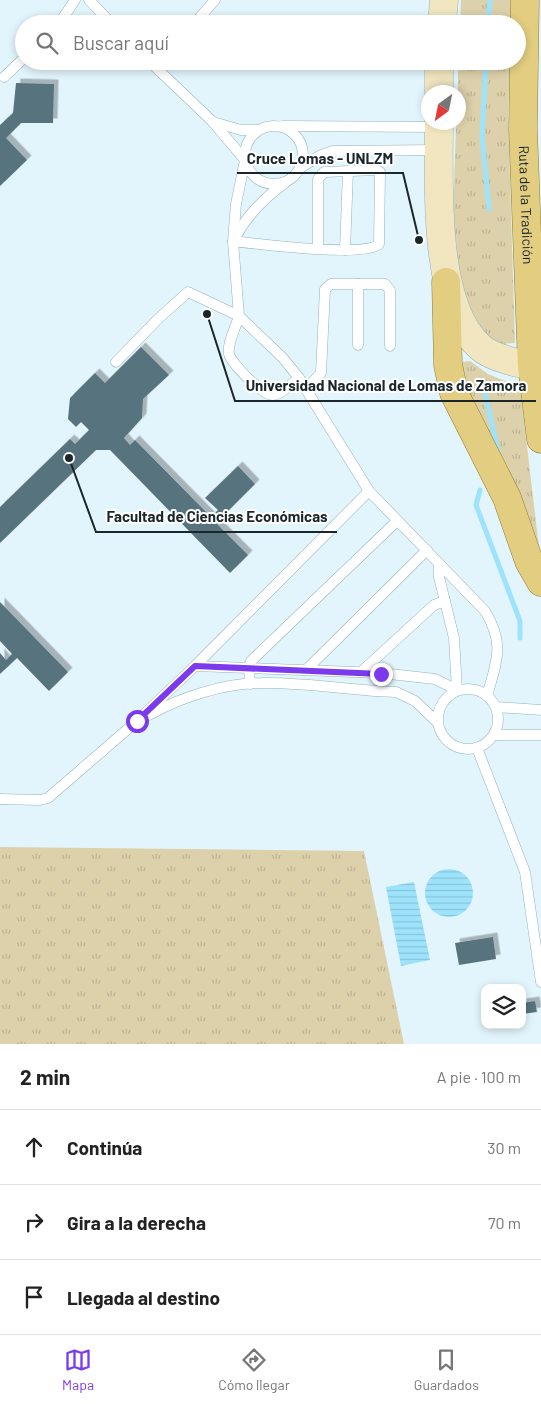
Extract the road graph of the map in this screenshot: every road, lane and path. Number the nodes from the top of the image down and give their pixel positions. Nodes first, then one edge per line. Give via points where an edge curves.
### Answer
1 (75, 0) edge
2 (89, 0) edge
3 (216, 0) edge
4 (444, 0) edge
5 (525, 0) edge
6 (65, 15) edge
7 (103, 15) edge
8 (202, 15) edge
9 (443, 15) edge
10 (525, 15) edge
11 (15, 67) edge
12 (161, 70) edge
13 (439, 70) edge
14 (524, 70) edge
15 (4, 77) dead end
16 (439, 85) edge
17 (212, 121) junction
18 (280, 126) junction
19 (258, 130) junction
20 (439, 133) edge
21 (244, 160) junction
22 (300, 168) junction
23 (348, 171) junction
24 (287, 182) junction
25 (233, 241) junction
26 (318, 249) junction
27 (345, 250) junction
28 (446, 282) junction
29 (358, 284) junction
30 (239, 316) junction
31 (358, 346) dead end
32 (390, 346) dead end
33 (116, 362) dead end
34 (536, 366) edge
35 (299, 378) junction
36 (306, 389) junction
37 (541, 439) edge
38 (369, 491) junction
39 (397, 521) junction
40 (427, 550) junction
41 (439, 563) junction
42 (541, 582) edge
43 (445, 601) junction
44 (195, 666) junction
45 (249, 667) junction
46 (307, 669) junction
47 (361, 672) junction
48 (381, 674) junction
49 (250, 684) junction
50 (457, 690) junction
51 (381, 692) junction
52 (487, 696) junction
53 (496, 706) junction
54 (541, 710) edge
55 (137, 721) junction
56 (438, 722) junction
57 (494, 734) junction
58 (541, 735) edge
59 (477, 748) junction
60 (0, 799) edge
61 (541, 982) edge

1 - 6 lane
2 - 7 lane
3 - 8 lane
4 - 9 main road
5 - 10 main road, Ruta de la Tradición
11 - 15 lane
12 - 17 lane
13 - 16 main road
14 - 34 main road, Ruta de la Tradición via 523,130
17 - 19 lane via 241,130
17 - 21 lane
18 - 19 lane
18 - 20 lane
18 - 22 lane via 298,139 303,158
19 - 21 lane via 248,140
20 - 22 lane via 321,154
20 - 28 main road via 439,192
21 - 24 lane via 249,171 261,182
21 - 25 lane
22 - 24 lane
23 - 26 lane via 324,172 318,180
23 - 27 lane
23 - 27 lane via 380,172 379,244 366,250
24 - 25 lane via 258,204
25 - 26 lane
25 - 30 lane
26 - 27 lane
28 - 34 main road via 458,316 480,348
28 - 42 main road via 448,365 454,393 506,498 529,561
29 - 31 lane
29 - 32 lane via 385,284 390,290
29 - 36 lane via 331,284 325,289 321,373
30 - 33 lane via 188,292
30 - 35 lane
30 - 35 lane via 229,347 231,360 264,393 272,395 279,392
34 - 37 main road, Ruta de la Tradición
35 - 36 lane
36 - 38 lane
38 - 39 lane
38 - 44 lane
39 - 40 lane
39 - 45 lane via 251,661
40 - 41 lane
40 - 46 lane
41 - 43 lane
41 - 52 lane via 484,610 495,628 498,651
43 - 47 lane via 434,605
43 - 50 lane via 454,638
44 - 45 lane
44 - 55 lane
45 - 46 lane
45 - 49 lane
46 - 47 lane
47 - 48 lane
48 - 50 lane via 435,679
48 - 51 lane
49 - 51 lane
49 - 55 lane via 183,698
50 - 52 lane via 473,689
50 - 56 lane via 440,707
51 - 56 lane via 405,694
52 - 53 lane
53 - 54 lane
53 - 57 lane via 498,720
55 - 60 lane via 48,798
56 - 59 lane via 443,737 455,747
57 - 58 lane
57 - 59 lane
59 - 61 lane via 525,872

